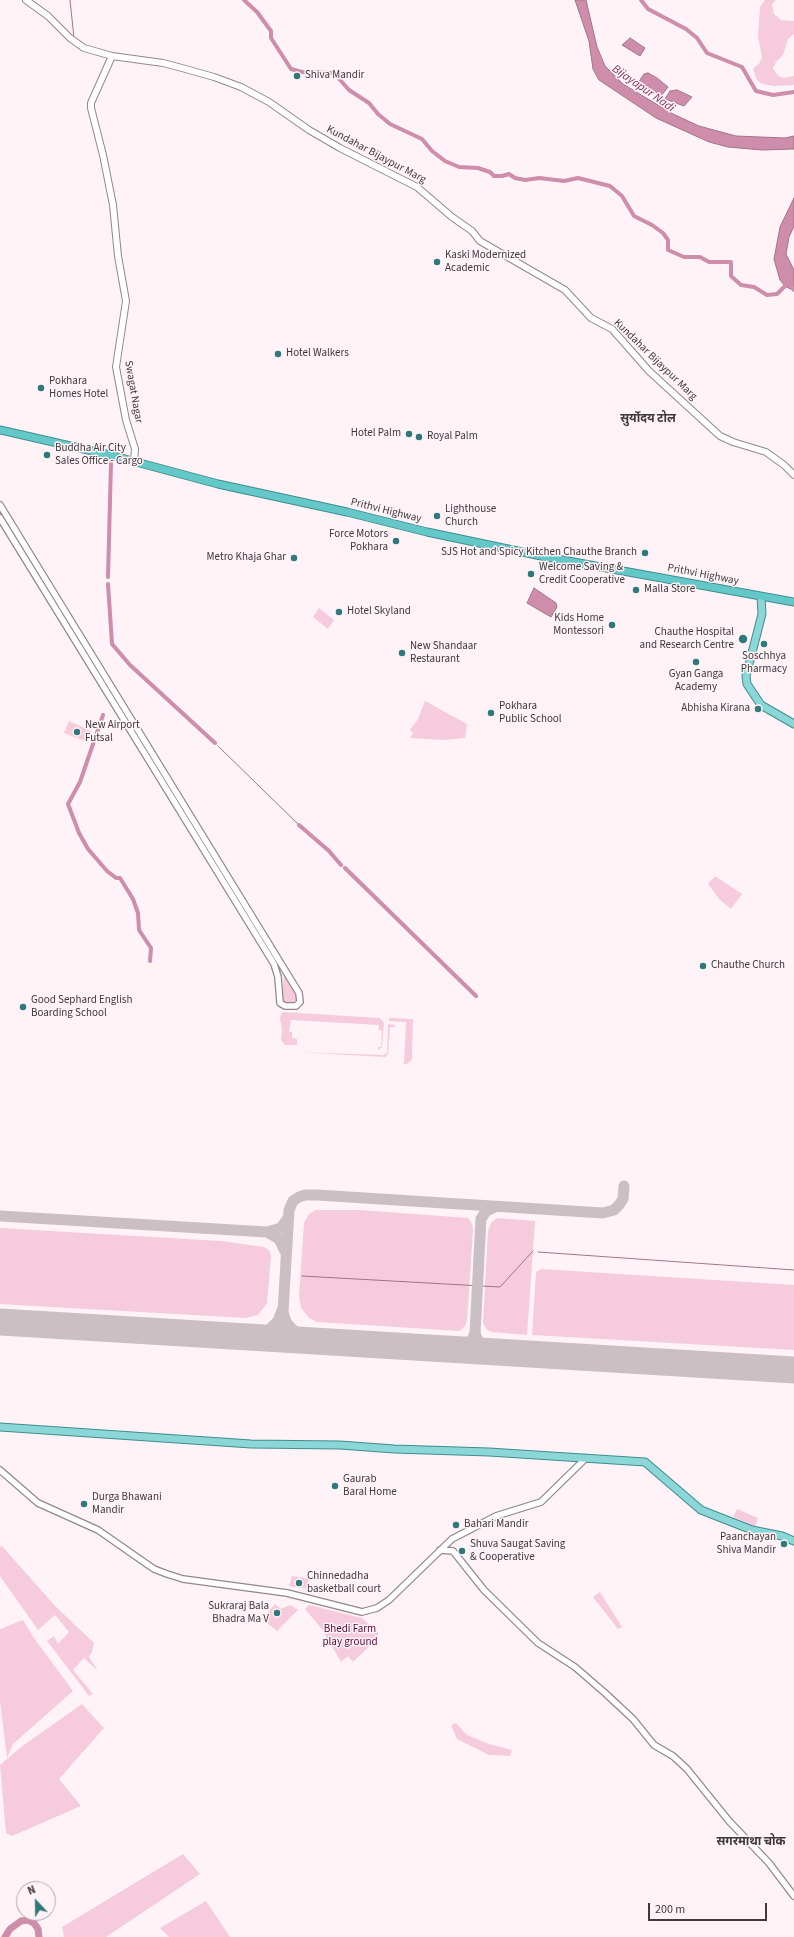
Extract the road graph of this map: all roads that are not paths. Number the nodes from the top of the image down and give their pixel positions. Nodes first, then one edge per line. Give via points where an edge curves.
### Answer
1 (26, 0) edge
2 (112, 56) junction
3 (0, 430) edge
4 (134, 462) junction
5 (794, 475) edge
6 (0, 505) edge
7 (0, 518) edge
8 (761, 597) junction
9 (794, 602) edge
10 (794, 724) edge
11 (0, 1427) edge
12 (586, 1458) junction
13 (0, 1470) edge
14 (794, 1541) edge
15 (440, 1550) junction
16 (794, 1896) edge

1 - 2 main road, Kundahar Bijaypur Marg via 84,48
2 - 4 main road, Swagat Nagar via 91,108 113,205 126,300 116,364 126,420 135,449
2 - 5 main road, Kundahar Bijaypur Marg via 163,63 214,76 241,87 340,148 417,187 472,231 480,241 565,290 591,318 612,329 649,371 720,436 766,452
3 - 4 highway, Prithvi Highway
4 - 8 highway, Prithvi Highway via 427,532
6 - 7 street via 299,993 300,1002 296,1006 285,1006 280,1003 274,964
8 - 9 highway, Prithvi Highway
8 - 10 main road via 762,614 746,676 747,684 761,705
11 - 12 main road via 243,1443 340,1445
12 - 14 main road via 645,1462 701,1510 752,1530
12 - 15 street via 542,1502 496,1516 452,1539
13 - 15 street via 38,1503 98,1530 154,1569 183,1579 287,1593 362,1612 377,1608 389,1600
15 - 16 street via 453,1551 484,1590 532,1638 575,1667 633,1719 654,1745 673,1756 687,1769 729,1821 769,1863

